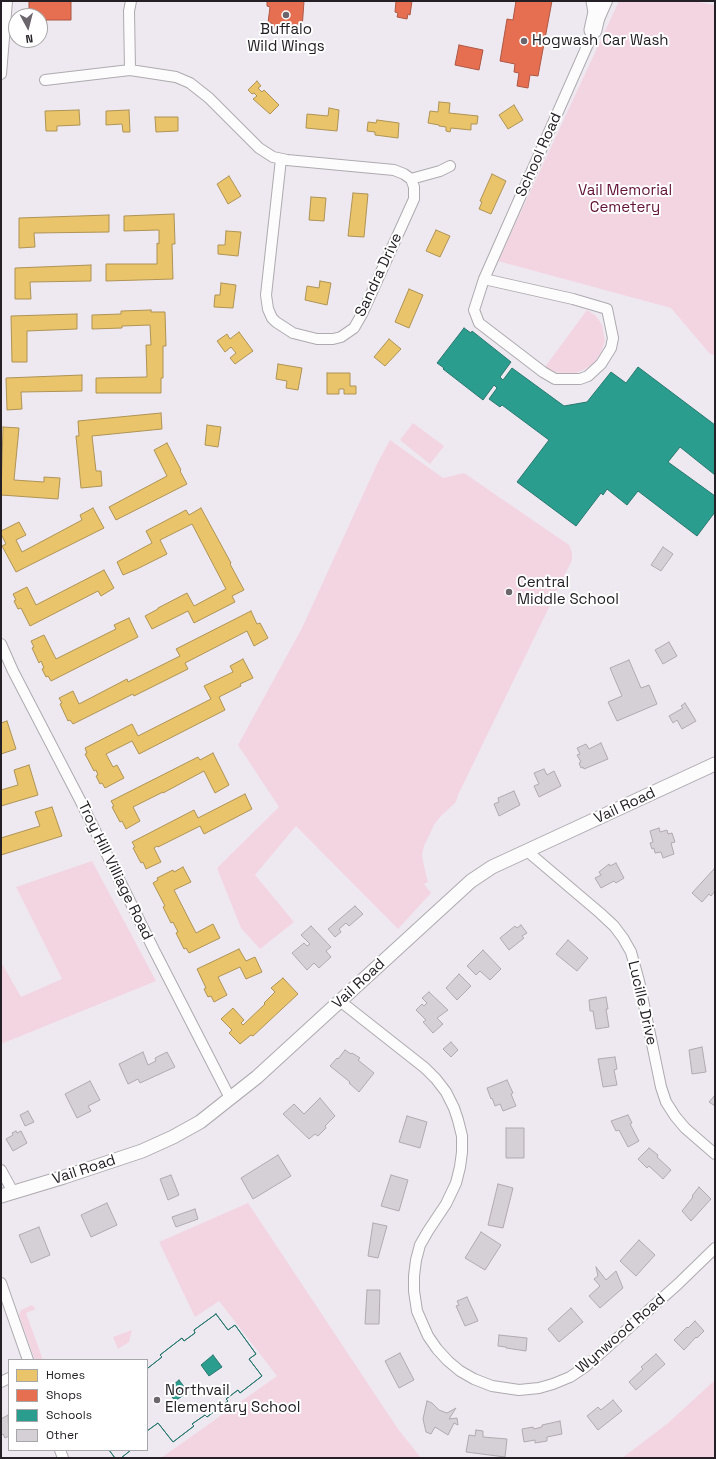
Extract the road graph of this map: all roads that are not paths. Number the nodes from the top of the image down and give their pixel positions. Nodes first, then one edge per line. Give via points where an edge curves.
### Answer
1 (6, 1) edge
2 (131, 1) edge
3 (594, 1) edge
4 (606, 1) edge
5 (594, 30) junction
6 (130, 70) junction
7 (1, 74) edge
8 (45, 80) dead end
9 (280, 159) junction
10 (450, 166) dead end
11 (411, 179) junction
12 (484, 279) junction
13 (1, 644) edge
14 (715, 764) edge
15 (527, 851) junction
16 (340, 1001) junction
17 (230, 1098) junction
18 (715, 1154) edge
19 (1, 1170) edge
20 (7, 1194) edge
21 (715, 1248) edge
22 (1, 1282) edge
23 (28, 1359) edge

1 - 7 street
2 - 6 street
3 - 5 highway
4 - 5 street, School Road
5 - 12 street, School Road
6 - 8 street
6 - 9 street via 168,75 190,83 259,148
9 - 11 street via 394,170
9 - 11 street, Sandra Drive via 266,295 268,309 272,318 284,328 318,339 333,339 354,328 414,198
10 - 11 street
12 - 12 street, School Road via 474,310 479,323 543,372 555,379 580,379 588,376 601,364 611,348 613,338 607,309
13 - 17 street, Troy Hill Villiage Road
14 - 15 street, Vail Road
15 - 16 street, Vail Road via 492,867 471,881
15 - 18 street, Lucille Drive via 600,913 623,938 631,952 639,981 660,1088 675,1116
16 - 17 street, Vail Road via 257,1077
16 - 21 street, Wynwood Road via 436,1079 446,1092 458,1120 462,1136 460,1168 446,1204 420,1245 416,1260 414,1291 417,1311 428,1336 437,1349 460,1371 492,1386 520,1390 539,1388 570,1377 585,1367
17 - 20 street, Vail Road via 200,1122 173,1138 64,1177
19 - 20 street
22 - 23 street

